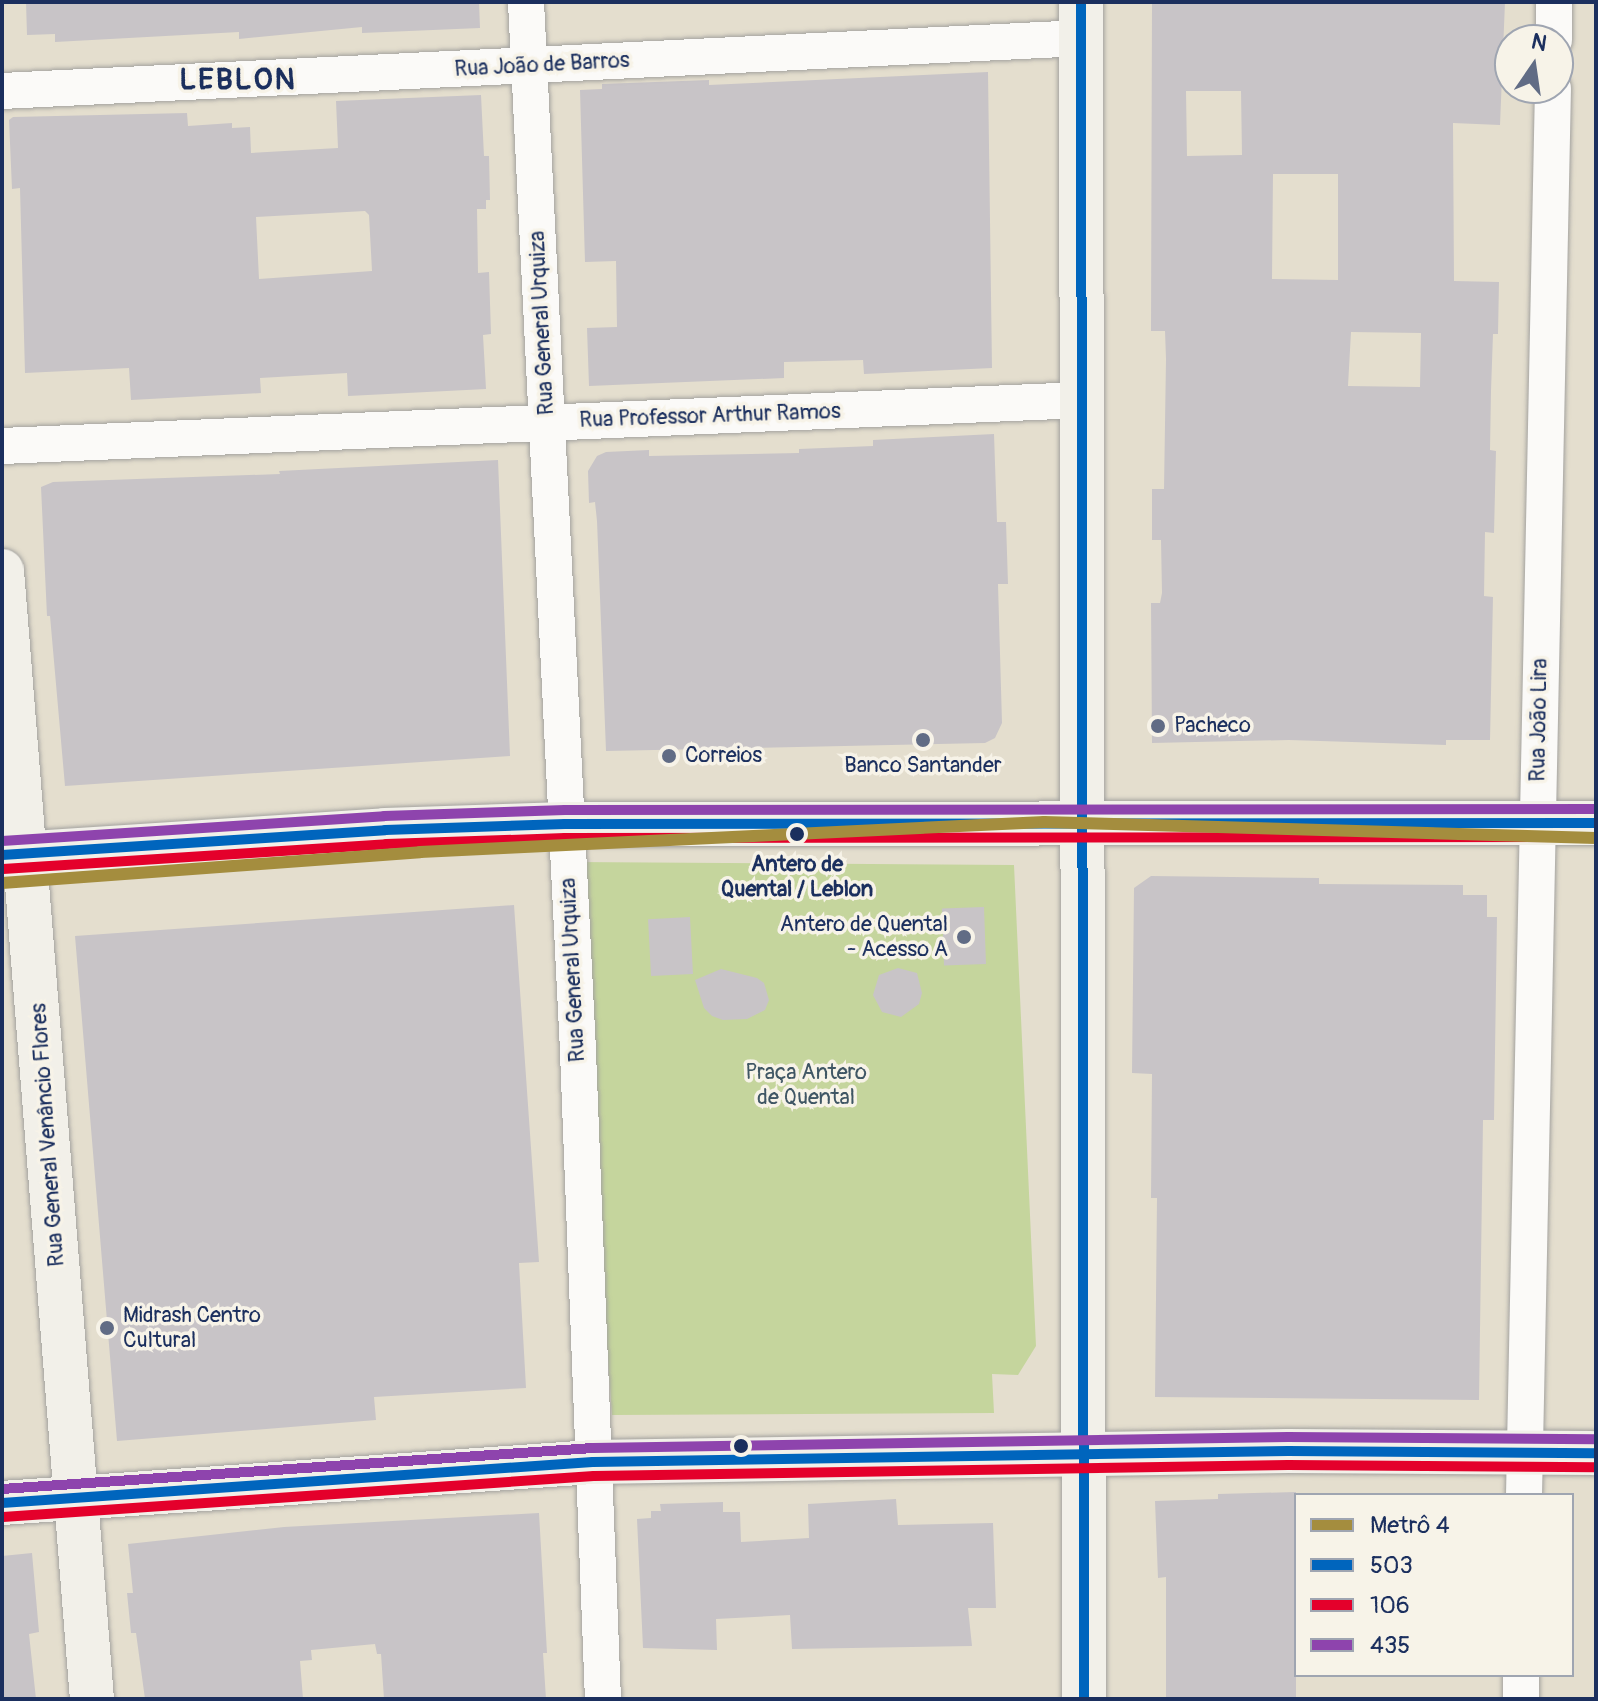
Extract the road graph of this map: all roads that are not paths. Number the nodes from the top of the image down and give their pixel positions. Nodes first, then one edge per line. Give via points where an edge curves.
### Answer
1 (526, 2) edge
2 (1554, 2) edge
3 (1082, 20) edge
4 (1554, 24) edge
5 (529, 65) junction
6 (2, 91) edge
7 (1553, 104) edge
8 (1082, 400) junction
9 (547, 423) junction
10 (2, 446) edge
11 (2, 571) edge
12 (1536, 822) junction
13 (1596, 823) edge
14 (565, 824) junction
15 (1084, 825) junction
16 (14, 854) edge
17 (1525, 1451) junction
18 (1596, 1453) edge
19 (1086, 1454) junction
20 (593, 1462) junction
21 (1524, 1493) edge
22 (75, 1495) junction
23 (2, 1503) edge
24 (1521, 1677) edge
25 (92, 1699) edge
26 (603, 1699) edge
27 (1084, 1699) edge
28 (1521, 1699) edge

1 - 5 street, Rua General Urquiza
2 - 4 street
3 - 5 street, Rua João de Barros
3 - 8 main road
5 - 6 street, Rua João de Barros
5 - 9 street, Rua General Urquiza
7 - 12 street, Rua João Lira
8 - 9 street, Rua Professor Arthur Ramos
8 - 15 main road
9 - 10 street, Rua Professor Arthur Ramos
9 - 14 street, Rua General Urquiza
11 - 16 main road, Rua General Venâncio Flores
12 - 13 main road
12 - 15 main road
12 - 17 street, Rua João Lira
14 - 15 main road
14 - 16 main road
14 - 20 street, Rua General Urquiza
15 - 19 main road
16 - 22 main road, Rua General Venâncio Flores
17 - 18 main road
17 - 19 main road
17 - 21 street, Rua João Lira
19 - 20 main road
19 - 27 main road
20 - 22 main road
20 - 26 street, Rua General Urquiza
22 - 23 main road
22 - 25 main road, Rua General Venâncio Flores
24 - 28 street

